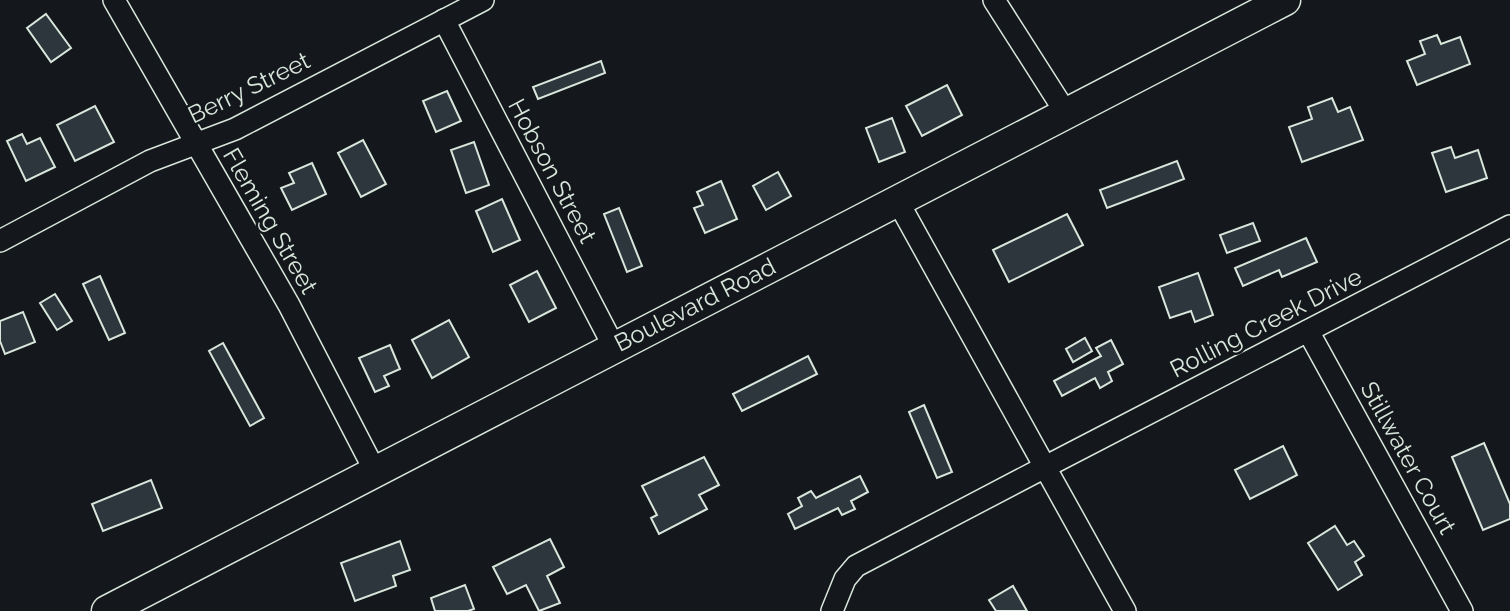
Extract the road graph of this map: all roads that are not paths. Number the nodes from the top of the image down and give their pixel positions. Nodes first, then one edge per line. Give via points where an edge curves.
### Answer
1 (114, 0) edge
2 (483, 0) edge
3 (994, 0) edge
4 (1285, 0) edge
5 (444, 20) junction
6 (1066, 113) junction
7 (197, 144) junction
8 (897, 200) junction
9 (1510, 226) edge
10 (0, 241) edge
11 (1308, 331) junction
12 (614, 347) junction
13 (1045, 467) junction
14 (375, 471) junction
15 (122, 608) edge
16 (832, 611) edge
17 (1125, 611) edge
18 (1462, 611) edge

1 - 7 street, Fleming Street
2 - 5 street, Berry Street
3 - 6 street
4 - 6 street, Boulevard Road
5 - 7 street, Berry Street via 235,129
5 - 12 street, Hobson Street
6 - 8 street, Boulevard Road
7 - 10 street, Berry Street via 150,161
7 - 14 street, Fleming Street via 289,305
8 - 12 street, Boulevard Road
8 - 13 street
9 - 11 street, Rolling Creek Drive
11 - 13 street, Rolling Creek Drive
11 - 18 street, Stillwater Court
12 - 14 street, Boulevard Road
13 - 16 street, Rolling Creek Drive via 856,566 845,579
13 - 17 street
14 - 15 street, Boulevard Road

